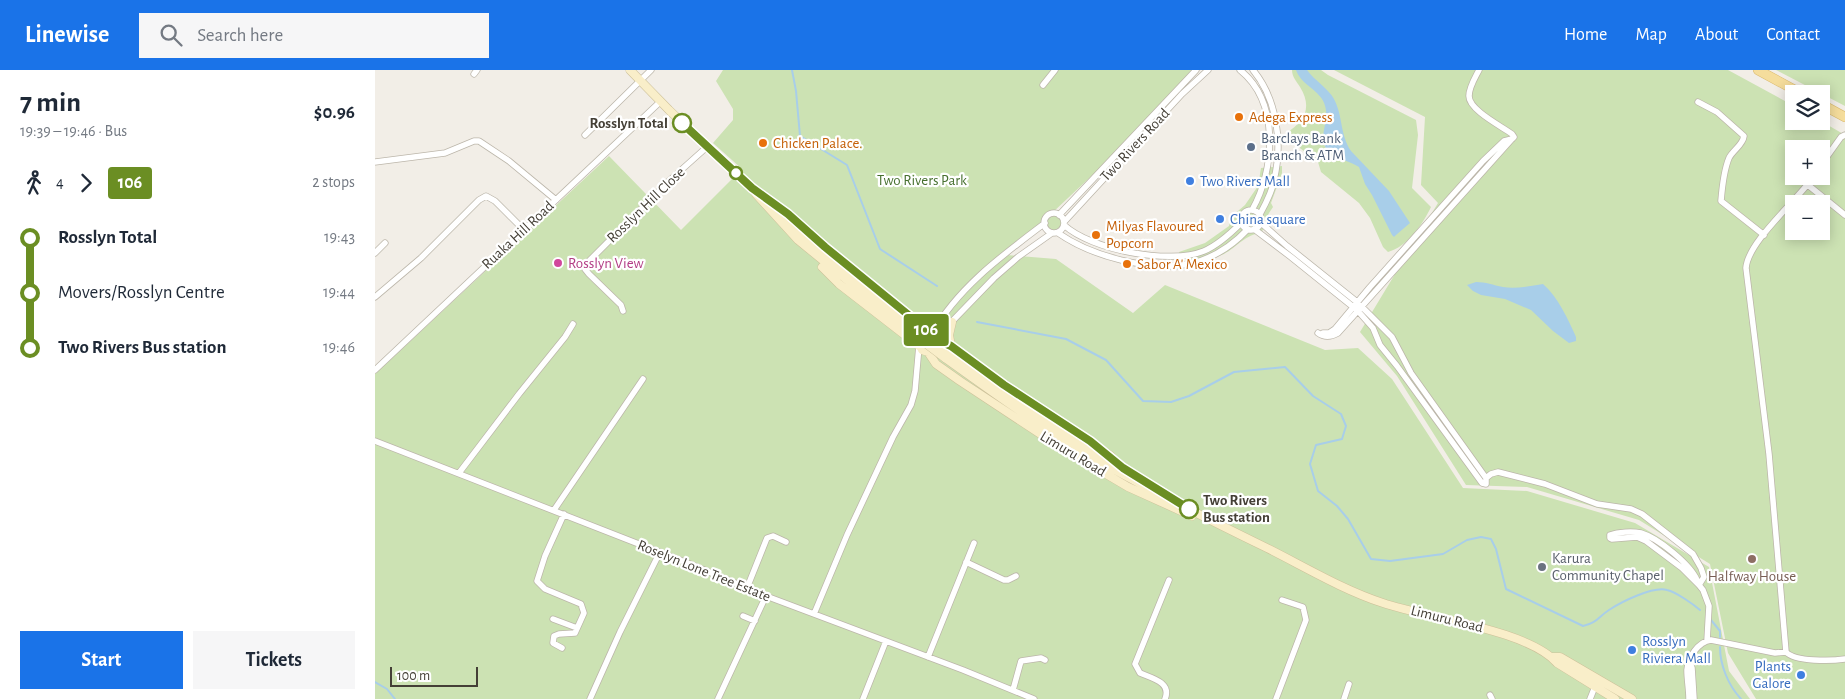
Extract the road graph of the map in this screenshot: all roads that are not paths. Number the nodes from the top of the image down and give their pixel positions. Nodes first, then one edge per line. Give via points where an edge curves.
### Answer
1 (631, 70) edge
2 (651, 70) edge
3 (1055, 70) edge
4 (1196, 70) edge
5 (1207, 70) edge
6 (1240, 70) edge
7 (1253, 70) edge
8 (1479, 70) edge
9 (1758, 70) edge
10 (640, 80) junction
11 (1043, 85) dead end
12 (1786, 85) edge
13 (661, 101) junction
14 (1698, 102) dead end
15 (1830, 109) edge
16 (1845, 117) edge
17 (585, 135) dead end
18 (1845, 135) edge
19 (708, 146) junction
20 (1830, 152) edge
21 (375, 162) edge
22 (1093, 178) junction
23 (1100, 184) junction
24 (1808, 185) joint
25 (754, 190) junction
26 (556, 200) junction
27 (1252, 210) junction
28 (1059, 215) junction
29 (1845, 215) edge
30 (1260, 219) junction
31 (1045, 223) junction
32 (1241, 223) junction
33 (1064, 224) junction
34 (1251, 229) junction
35 (524, 230) junction
36 (1055, 233) junction
37 (1764, 235) junction
38 (798, 240) junction
39 (385, 243) dead end
40 (375, 253) edge
41 (375, 297) edge
42 (1357, 306) junction
43 (948, 309) junction
44 (623, 311) dead end
45 (940, 318) junction
46 (955, 319) junction
47 (573, 324) dead end
48 (928, 334) junction
49 (919, 346) junction
50 (928, 352) junction
51 (948, 352) junction
52 (375, 370) edge
53 (643, 379) dead end
54 (375, 441) edge
55 (459, 473) junction
56 (1487, 478) junction
57 (1189, 509) junction
58 (554, 510) junction
59 (564, 514) junction
60 (1233, 532) junction
61 (786, 542) dead end
62 (974, 543) dead end
63 (660, 552) junction
64 (966, 562) junction
65 (1016, 576) dead end
66 (1169, 580) dead end
67 (1699, 584) junction
68 (747, 588) junction
69 (766, 596) junction
70 (1282, 600) dead end
71 (814, 614) junction
72 (743, 616) dead end
73 (553, 619) dead end
74 (755, 621) junction
75 (577, 628) junction
76 (885, 641) junction
77 (1707, 641) junction
78 (562, 648) dead end
79 (1786, 652) junction
80 (928, 657) junction
81 (1845, 659) edge
82 (1045, 660) dead end
83 (1690, 663) junction
84 (1597, 683) junction
85 (1349, 684) dead end
86 (1013, 690) junction
87 (590, 699) edge
88 (718, 699) edge
89 (863, 699) edge
90 (1034, 699) edge
91 (1165, 699) edge
92 (1276, 699) edge
93 (1343, 699) edge
94 (1590, 699) edge
95 (1615, 699) edge
96 (1632, 699) edge
97 (1689, 699) edge
98 (1694, 699) edge

1 - 10 main road, Limuru Road
2 - 10 street
3 - 11 street
4 - 22 street, Two Rivers Road
5 - 23 street, Two Rivers Road
6 - 27 street via 1255,86 1265,110 1269,133 1265,181
7 - 30 street via 1269,96 1277,131 1274,180
8 - 42 street via 1469,93 1469,102 1512,134 1512,139 1498,145
9 - 12 main road
10 - 13 main road, Limuru Road
10 - 17 street
13 - 19 main road, Limuru Road
13 - 26 street, Ruaka Hill Road
14 - 37 street via 1717,112 1744,136 1728,161 1721,202
15 - 16 main road
18 - 20 street
19 - 25 main road, Limuru Road
19 - 44 street, Rosslyn Hill Close via 669,180 585,265 589,274 621,305
21 - 26 street via 445,153 479,141
22 - 23 street
22 - 28 street, Two Rivers Road
23 - 33 street, Two Rivers Road
24 - 29 street
24 - 37 street
25 - 38 main road, Limuru Road
25 - 48 main road, Limuru Road via 841,269
26 - 35 street, Ruaka Hill Road
27 - 30 street
27 - 32 street via 1243,214
28 - 31 street via 1048,215
28 - 33 street
30 - 34 street
30 - 42 street
31 - 36 street via 1047,229
31 - 43 street via 988,269
32 - 33 street via 1216,245 1175,256 1131,252 1093,243 1073,234
32 - 34 street
33 - 36 street
34 - 36 street via 1220,252 1189,264 1170,265 1107,257
34 - 42 street
35 - 41 street via 495,201 483,197 421,258
35 - 52 street, Ruaka Hill Road
36 - 46 street via 993,278
37 - 79 street via 1749,256 1746,268 1769,454
38 - 48 main road, Limuru Road via 845,280
38 - 49 main road, Limuru Road via 839,284
39 - 40 street
42 - 42 street via 1337,333 1326,337 1318,333 1329,333 1335,329
42 - 56 street via 1397,344 1411,373
42 - 56 street via 1385,352 1483,484 1488,483
43 - 45 street
43 - 46 street
45 - 48 street
45 - 48 main road via 930,324
46 - 48 street
46 - 51 main road via 949,335
47 - 55 street
48 - 49 main road via 921,337
48 - 50 main road via 936,349
48 - 51 main road, Limuru Road, bridge
48 - 51 main road, Limuru Road
49 - 50 main road, Limuru Road
49 - 71 street via 911,405 847,535
50 - 60 main road, Limuru Road via 936,364 967,386 1128,487 1217,528
51 - 57 main road, Limuru Road via 1076,441
51 - 57 main road, Limuru Road via 991,391 1071,444
53 - 58 street
54 - 55 street, Roselyn Lone Tree Estate
55 - 58 street, Roselyn Lone Tree Estate
56 - 67 street via 1498,472 1545,484 1597,504 1631,508 1693,554 1703,577
57 - 60 main road, Limuru Road
58 - 59 street, Roselyn Lone Tree Estate
59 - 63 street, Roselyn Lone Tree Estate
59 - 75 street via 537,581 545,589 581,604 584,613
60 - 84 main road, Limuru Road via 1383,603 1529,644 1557,663
61 - 68 street via 773,536 767,538
62 - 64 street
63 - 68 street, Roselyn Lone Tree Estate
63 - 87 street
64 - 65 street via 1003,580
64 - 80 street
66 - 91 street via 1135,664 1140,673 1165,686
67 - 67 street via 1646,541 1637,537 1612,539 1610,535 1638,533 1653,540 1683,562
67 - 77 street via 1709,606
68 - 69 street, Roselyn Lone Tree Estate
69 - 71 street, Roselyn Lone Tree Estate
69 - 74 street
70 - 92 street via 1303,607 1306,620
71 - 76 street, Roselyn Lone Tree Estate
72 - 74 street
73 - 75 street
74 - 88 street
75 - 78 street via 573,634 554,636 553,643
76 - 80 street, Roselyn Lone Tree Estate
76 - 89 street
77 - 79 street
77 - 83 street via 1696,650
79 - 81 street via 1798,658
80 - 86 street, Roselyn Lone Tree Estate
82 - 86 street via 1021,662
83 - 97 street via 1687,668
83 - 98 street
84 - 94 street
84 - 95 main road, Limuru Road
84 - 96 main road, Limuru Road
85 - 93 street
86 - 90 street, Roselyn Lone Tree Estate

